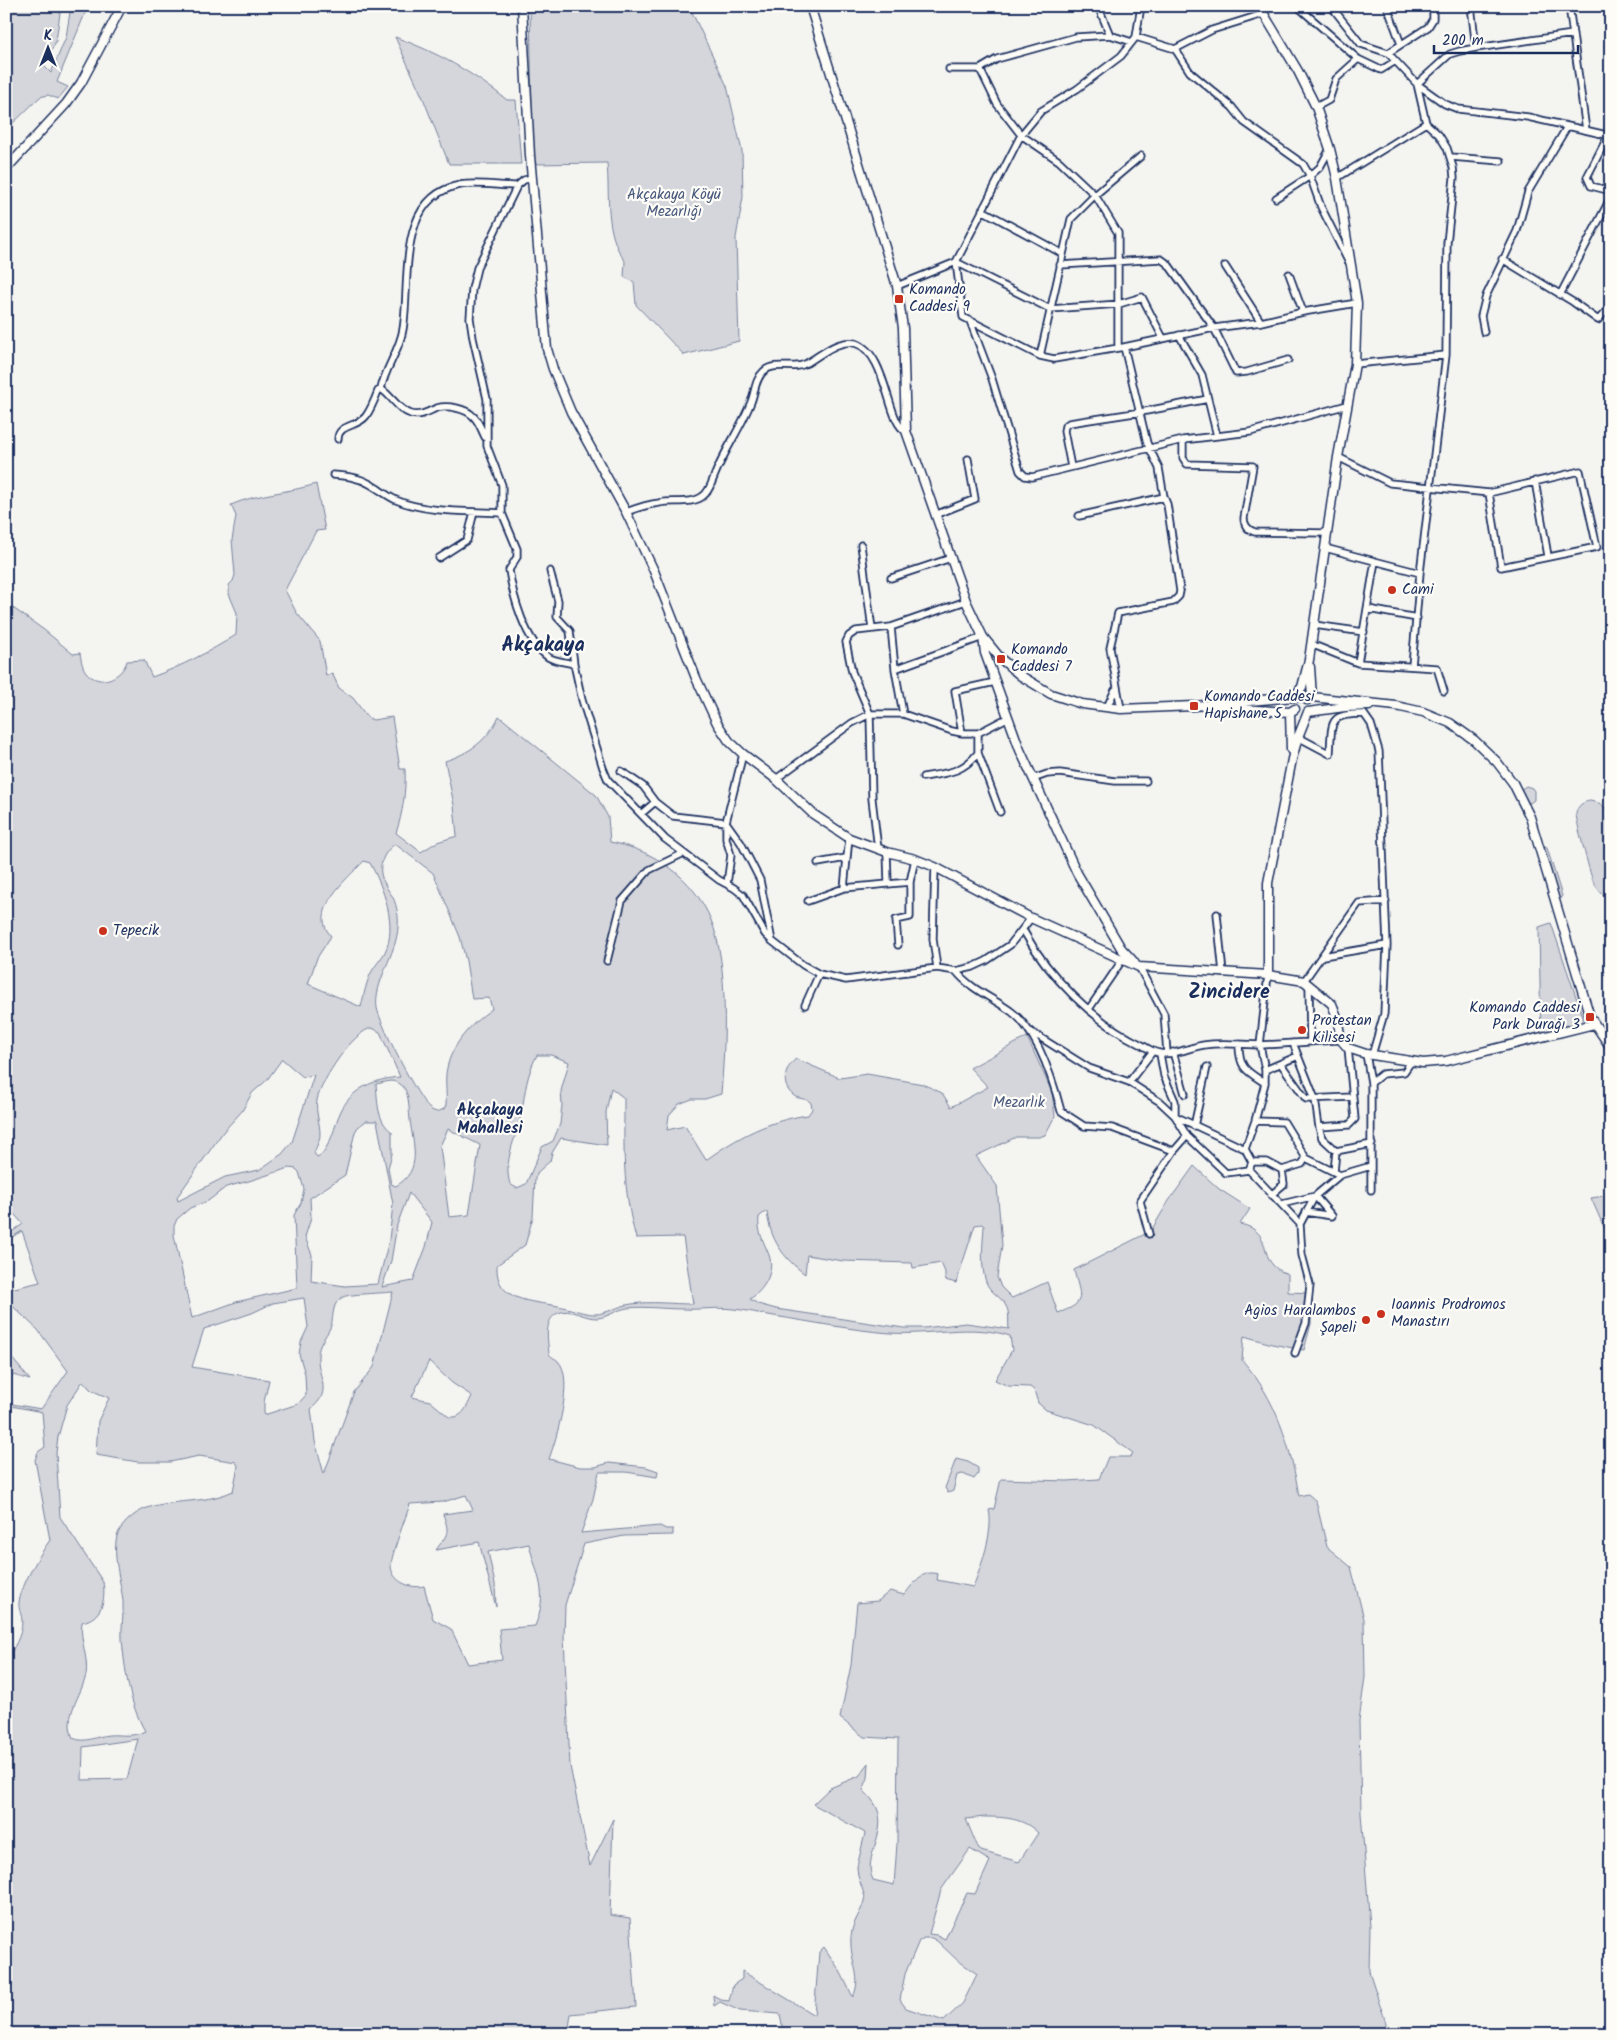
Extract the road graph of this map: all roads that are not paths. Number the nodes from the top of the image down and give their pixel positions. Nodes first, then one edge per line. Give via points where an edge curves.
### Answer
1 (122, 6) edge
2 (522, 6) edge
3 (810, 6) edge
4 (1098, 6) edge
5 (1141, 6) edge
6 (1297, 6) edge
7 (1331, 6) edge
8 (1388, 6) edge
9 (1433, 6) edge
10 (1471, 6) edge
11 (1570, 6) edge
12 (1261, 10) edge
13 (1573, 34) junction
14 (1110, 35) junction
15 (1136, 37) junction
16 (1132, 42) junction
17 (1401, 44) junction
18 (1476, 48) junction
19 (1175, 49) junction
20 (1388, 53) junction
21 (1358, 59) junction
22 (1394, 62) junction
23 (949, 69) dead end
24 (980, 69) junction
25 (1417, 84) junction
26 (1316, 107) junction
27 (1426, 123) junction
28 (1567, 127) junction
29 (1586, 130) junction
30 (1021, 135) junction
31 (1609, 136) edge
32 (1330, 149) junction
33 (1141, 156) dead end
34 (1451, 157) junction
35 (1500, 161) dead end
36 (6, 169) edge
37 (1310, 176) junction
38 (532, 178) junction
39 (1338, 178) junction
40 (517, 186) junction
41 (1611, 191) edge
42 (1095, 195) junction
43 (1611, 197) edge
44 (1276, 198) dead end
45 (982, 210) junction
46 (1062, 254) junction
47 (1502, 259) junction
48 (956, 262) junction
49 (1119, 262) junction
50 (1060, 265) junction
51 (1225, 266) dead end
52 (1352, 268) junction
53 (1289, 274) dead end
54 (897, 286) junction
55 (1560, 295) junction
56 (1357, 303) junction
57 (1119, 304) junction
58 (1611, 306) edge
59 (1050, 309) junction
60 (1304, 312) junction
61 (970, 321) junction
62 (1261, 322) junction
63 (1214, 328) junction
64 (1484, 332) dead end
65 (1178, 334) junction
66 (1163, 338) junction
67 (1121, 348) junction
68 (1446, 355) junction
69 (1040, 356) junction
70 (1288, 360) dead end
71 (1355, 364) junction
72 (381, 389) junction
73 (1208, 399) junction
74 (1347, 405) junction
75 (1141, 412) junction
76 (486, 414) junction
77 (474, 416) junction
78 (906, 431) junction
79 (1217, 436) junction
80 (486, 439) junction
81 (338, 440) dead end
82 (1183, 440) junction
83 (1150, 447) junction
84 (1338, 456) junction
85 (968, 459) dead end
86 (1071, 467) junction
87 (333, 475) dead end
88 (1535, 481) junction
89 (1430, 488) junction
90 (1489, 493) junction
91 (1164, 496) junction
92 (474, 512) junction
93 (626, 512) junction
94 (502, 513) junction
95 (935, 515) junction
96 (1079, 516) dead end
97 (1327, 533) junction
98 (861, 545) dead end
99 (1325, 548) junction
100 (1548, 556) junction
101 (439, 558) dead end
102 (951, 558) junction
103 (1374, 561) junction
104 (550, 571) dead end
105 (1420, 573) junction
106 (891, 578) dead end
107 (966, 601) junction
108 (1368, 609) junction
109 (1417, 618) junction
110 (1314, 625) junction
111 (891, 627) junction
112 (872, 629) junction
113 (1364, 632) junction
114 (983, 637) junction
115 (1311, 644) junction
116 (1309, 660) junction
117 (1358, 663) junction
118 (574, 664) junction
119 (1412, 666) junction
120 (895, 669) junction
121 (995, 682) junction
122 (1116, 688) junction
123 (1444, 691) dead end
124 (1295, 697) junction
125 (1310, 698) junction
126 (1194, 706) junction
127 (1396, 706) junction
128 (1107, 708) junction
129 (1121, 710) junction
130 (1292, 710) junction
131 (1307, 711) junction
132 (870, 714) junction
133 (903, 714) junction
134 (1007, 718) junction
135 (962, 733) junction
136 (978, 733) junction
137 (1298, 737) junction
138 (978, 753) junction
139 (743, 754) junction
140 (1292, 760) junction
141 (621, 771) dead end
142 (923, 776) dead end
143 (776, 779) junction
144 (1033, 779) junction
145 (1146, 781) dead end
146 (656, 802) junction
147 (1000, 812) dead end
148 (641, 814) junction
149 (726, 822) junction
150 (849, 838) junction
151 (878, 849) junction
152 (887, 852) junction
153 (682, 854) junction
154 (846, 858) junction
155 (915, 859) junction
156 (818, 863) dead end
157 (935, 867) junction
158 (910, 882) junction
159 (888, 883) junction
160 (727, 884) junction
161 (844, 888) junction
162 (808, 901) dead end
163 (1386, 901) junction
164 (1217, 914) dead end
165 (1031, 918) junction
166 (1023, 930) junction
167 (772, 941) junction
168 (898, 945) dead end
169 (1388, 945) junction
170 (1323, 956) junction
171 (1123, 958) junction
172 (606, 961) dead end
173 (1139, 967) junction
174 (937, 968) junction
175 (956, 970) junction
176 (1223, 973) junction
177 (819, 974) junction
178 (1268, 975) junction
179 (1307, 983) junction
180 (805, 1005) dead end
181 (1089, 1009) junction
182 (1594, 1024) junction
183 (1030, 1031) junction
184 (1342, 1040) junction
185 (1310, 1042) junction
186 (1293, 1043) junction
187 (1239, 1044) junction
188 (1260, 1045) junction
189 (1348, 1048) junction
190 (1611, 1048) edge
191 (1153, 1051) junction
192 (1167, 1053) junction
193 (1369, 1054) junction
194 (1298, 1056) junction
195 (1411, 1062) junction
196 (1281, 1064) junction
197 (1207, 1067) dead end
198 (1266, 1070) junction
199 (1129, 1082) junction
200 (1371, 1083) junction
201 (1264, 1084) junction
202 (1185, 1094) dead end
203 (1353, 1097) junction
204 (1315, 1099) junction
205 (1175, 1116) junction
206 (1255, 1121) junction
207 (1194, 1126) junction
208 (1318, 1127) junction
209 (1187, 1136) junction
210 (1372, 1144) junction
211 (1245, 1149) junction
212 (1174, 1151) junction
213 (1336, 1151) junction
214 (1306, 1158) junction
215 (1252, 1162) junction
216 (1371, 1166) junction
217 (1249, 1170) junction
218 (1282, 1170) junction
219 (1337, 1173) junction
220 (1371, 1190) dead end
221 (1271, 1195) junction
222 (1315, 1196) junction
223 (1282, 1204) junction
224 (1306, 1212) junction
225 (1300, 1224) junction
226 (1149, 1234) dead end
227 (1295, 1353) dead end

1 - 36 street via 81,83
2 - 38 street
3 - 54 street
4 - 14 street
5 - 15 street
6 - 21 street
7 - 20 street via 1362,44
8 - 17 street
9 - 17 street via 1431,24
10 - 18 street
11 - 13 street
12 - 19 street
12 - 26 street
13 - 18 street
13 - 29 street
14 - 16 street
14 - 24 street via 1076,37 996,59
15 - 16 street
15 - 19 street
16 - 30 street via 1121,56 1078,89 1041,111
17 - 20 street
18 - 25 street via 1450,54
19 - 37 street via 1190,72 1232,107 1244,122 1302,164
20 - 22 street
21 - 22 street via 1381,70
21 - 26 street via 1336,79 1329,100
22 - 25 street
23 - 24 street
24 - 30 street via 997,104
25 - 27 street
25 - 28 street via 1450,107 1528,117
26 - 32 street
27 - 34 street via 1439,136
27 - 39 street
28 - 29 street
28 - 47 street via 1532,184 1517,231
29 - 31 street
30 - 42 street via 1059,161
30 - 45 street
31 - 41 street via 1587,177 1591,186
32 - 37 street via 1320,167
32 - 39 street
33 - 42 street
34 - 35 street
34 - 68 street via 1454,178 1447,243
37 - 44 street
37 - 52 street via 1321,207
38 - 40 street
38 - 93 street via 549,356 571,412
39 - 52 street
40 - 72 street via 460,185 436,195 424,207 418,217 408,256 402,336
40 - 76 street via 481,257 472,289 471,328 487,399
42 - 46 street via 1071,219
42 - 49 street via 1118,234
43 - 55 street
45 - 46 street
45 - 48 street
46 - 50 street
47 - 55 street
47 - 64 street via 1486,296 1482,316
48 - 54 street
48 - 59 street
48 - 61 street via 963,317
49 - 50 street
49 - 57 street
49 - 63 street via 1156,258 1165,261
50 - 59 street
51 - 62 street
52 - 56 street
53 - 60 street
54 - 78 street via 903,328
55 - 58 street via 1598,320
56 - 60 street
56 - 71 street
57 - 59 street
57 - 66 street via 1142,297
57 - 67 street
59 - 69 street
60 - 62 street
61 - 69 street
61 - 86 street via 992,379 1020,471 1032,477
62 - 63 street
63 - 65 street
63 - 70 street via 1236,372
65 - 66 street
65 - 73 street via 1202,375
66 - 67 street
67 - 69 street via 1054,359
67 - 75 street
68 - 71 street
68 - 89 street
71 - 74 street
72 - 77 street via 411,414 449,407
72 - 81 street via 366,416 343,428
73 - 75 street
73 - 79 street
74 - 79 street via 1250,432
74 - 84 street
75 - 83 street
75 - 86 street via 1066,424 1064,431
76 - 77 street
76 - 80 street
77 - 80 street
78 - 93 street via 899,426 871,355 855,344 840,344 803,365 776,366 763,372 704,496
78 - 95 street
79 - 82 street
80 - 94 street via 502,485
82 - 83 street
82 - 97 street via 1183,458 1187,464 1253,466 1244,518 1248,530
83 - 86 street
83 - 91 street
84 - 89 street via 1390,484
84 - 97 street
85 - 95 street via 975,500
87 - 92 street via 351,476 412,505
88 - 90 street
88 - 100 street
88 - 100 street via 1580,471 1597,547
89 - 90 street
89 - 105 street
90 - 100 street via 1501,567
91 - 96 street
91 - 122 street via 1179,596 1173,602 1118,613 1110,648
92 - 94 street
92 - 101 street via 467,540
93 - 139 street via 654,570 717,723
94 - 118 street via 517,549 517,557 509,570 512,591 530,637 548,657
95 - 102 street
97 - 99 street
98 - 112 street
99 - 103 street
99 - 110 street
102 - 106 street
102 - 107 street
103 - 105 street
103 - 108 street
104 - 118 street via 558,601 558,617 570,631
105 - 109 street
107 - 111 street
107 - 114 street
108 - 109 street
108 - 113 street
109 - 119 street
110 - 113 street
110 - 115 street
111 - 112 street
111 - 120 street
112 - 132 street via 856,631 846,642 852,672
113 - 117 street
114 - 120 street
114 - 121 street
114 - 128 street via 1021,676 1052,694
115 - 116 street
115 - 117 street
116 - 124 street via 1302,687
116 - 125 street
117 - 119 street
118 - 148 street via 604,772
119 - 123 street via 1437,668
120 - 133 street
121 - 134 street
121 - 135 street via 955,691
122 - 128 street
122 - 129 street
124 - 125 street
124 - 126 street
124 - 130 street
125 - 127 street
125 - 131 street
126 - 129 street
126 - 130 street
127 - 131 street
127 - 182 street via 1424,712 1450,723 1474,740 1513,783 1530,817
128 - 129 street
130 - 131 street
130 - 140 street
131 - 137 street
132 - 133 street
132 - 143 street via 852,723
132 - 151 street via 872,799
133 - 135 street
134 - 136 street
134 - 144 street
135 - 136 street
136 - 138 street
137 - 140 street
137 - 163 street via 1330,754 1332,726 1336,718 1345,714 1364,714 1371,724 1379,751
138 - 142 street via 959,770
138 - 147 street
139 - 143 street
139 - 149 street
140 - 178 street via 1268,883
141 - 146 street via 643,786
143 - 150 street via 813,814
144 - 145 street via 1060,773 1115,781
144 - 173 street via 1077,874 1121,948
146 - 148 street
146 - 149 street via 673,816
148 - 153 street
149 - 160 street via 726,839 731,855
149 - 167 street via 760,880
150 - 151 street
150 - 154 street
151 - 152 street
152 - 155 street
152 - 159 street
153 - 160 street
153 - 172 street via 649,870 622,901
154 - 156 street
154 - 161 street
155 - 157 street
155 - 158 street
157 - 165 street
157 - 174 street via 933,939
158 - 159 street
158 - 168 street via 910,917 896,920
159 - 161 street
160 - 167 street via 743,895
161 - 162 street
163 - 169 street
163 - 170 street via 1359,903
164 - 176 street
165 - 166 street
165 - 171 street
166 - 175 street via 1010,945 986,961 973,968
166 - 181 street via 1062,983
167 - 177 street via 803,966
169 - 170 street
169 - 193 street via 1384,1014
170 - 179 street
171 - 173 street
171 - 181 street
173 - 176 street
173 - 192 street via 1164,1014
174 - 175 street
174 - 177 street via 846,980
175 - 183 street via 963,980 1013,1013
176 - 178 street
177 - 180 street
178 - 179 street
178 - 188 street
179 - 184 street via 1332,1004
179 - 185 street
181 - 191 street via 1126,1037
182 - 190 street
182 - 195 street via 1446,1061
183 - 199 street via 1089,1068
183 - 212 street via 1054,1085 1061,1111 1084,1126 1112,1128
184 - 185 street
184 - 189 street
185 - 186 street
186 - 188 street
186 - 194 street
187 - 188 street
187 - 192 street via 1205,1045
187 - 201 street via 1239,1060 1246,1071
188 - 198 street
189 - 193 street
189 - 203 street
191 - 192 street
191 - 199 street
192 - 202 street
192 - 205 street via 1164,1076 1175,1101
193 - 195 street
193 - 200 street
194 - 196 street
194 - 204 street
195 - 200 street via 1404,1072 1382,1074
196 - 198 street
196 - 204 street via 1306,1099
197 - 207 street
198 - 201 street
199 - 205 street
200 - 210 street
201 - 206 street
203 - 204 street
203 - 208 street via 1355,1119 1349,1125
204 - 208 street
205 - 207 street
205 - 209 street
206 - 211 street
206 - 214 street via 1284,1122
207 - 211 street
208 - 213 street via 1322,1138
209 - 212 street
209 - 217 street via 1226,1173
210 - 213 street
210 - 216 street
211 - 215 street
212 - 226 street via 1140,1201
213 - 219 street
214 - 218 street via 1302,1164
214 - 219 street
215 - 217 street
215 - 218 street via 1267,1162
216 - 219 street
216 - 220 street
217 - 221 street
218 - 221 street via 1284,1184
219 - 222 street
221 - 223 street
222 - 223 street
222 - 224 street
222 - 224 street via 1332,1216
223 - 225 street
224 - 225 street
225 - 227 street via 1302,1255 1310,1285 1306,1322

